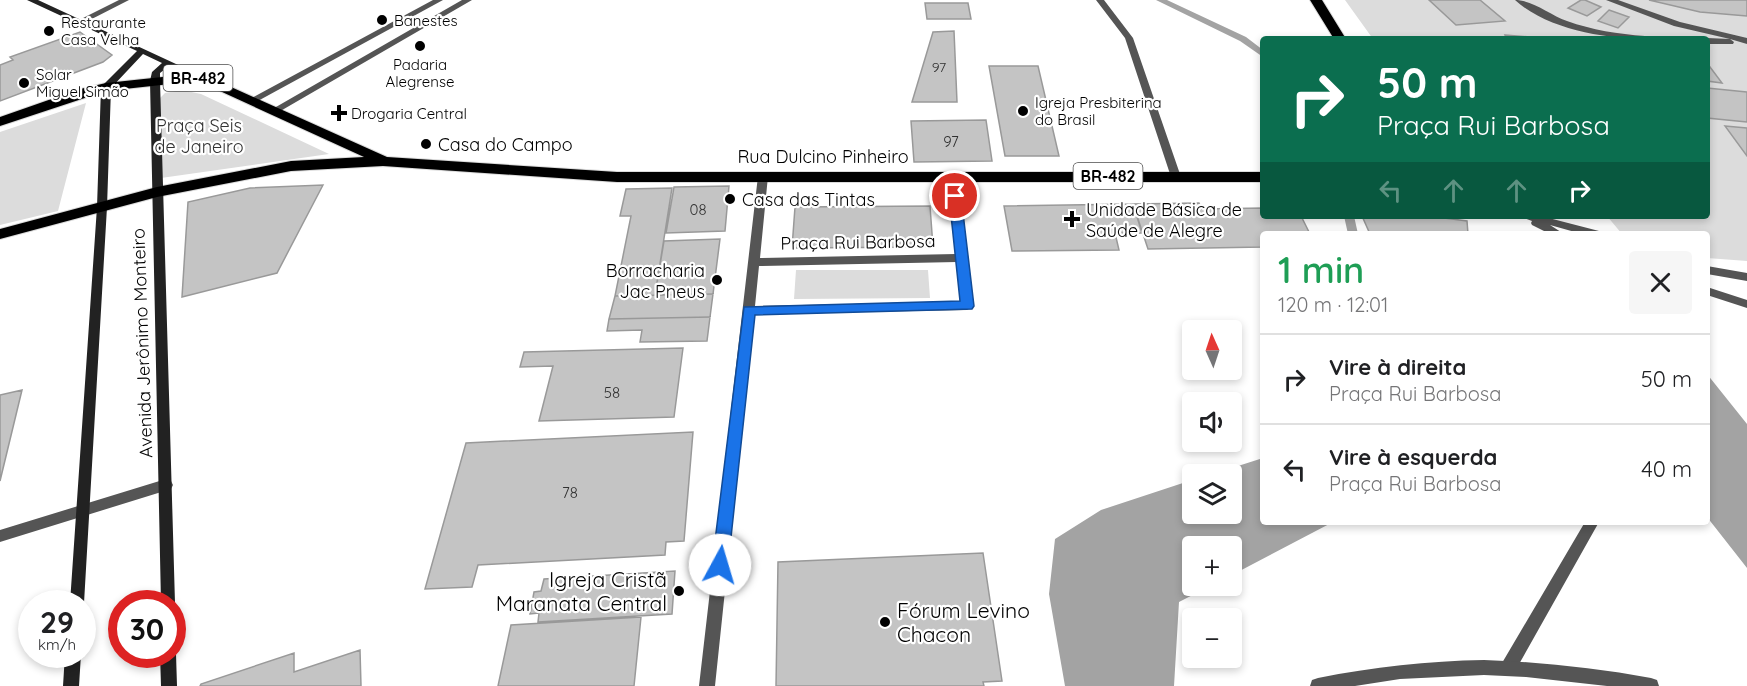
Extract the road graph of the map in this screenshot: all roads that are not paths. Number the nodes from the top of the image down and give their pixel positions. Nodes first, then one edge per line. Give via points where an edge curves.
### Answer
1 (31, 0) edge
2 (125, 0) edge
3 (439, 0) edge
4 (468, 0) edge
5 (1100, 0) edge
6 (1316, 0) edge
7 (1519, 0) edge
8 (1610, 0) edge
9 (79, 22) junction
10 (1338, 36) edge
11 (1612, 36) edge
12 (1710, 41) edge
13 (1747, 42) edge
14 (142, 51) junction
15 (167, 63) junction
16 (200, 77) junction
17 (155, 81) junction
18 (106, 87) junction
19 (253, 100) junction
20 (274, 111) junction
21 (0, 122) edge
22 (383, 161) junction
23 (763, 176) junction
24 (953, 176) junction
25 (1176, 177) junction
26 (1260, 177) edge
27 (157, 192) junction
28 (102, 207) junction
29 (1527, 219) edge
30 (1539, 219) edge
31 (1553, 231) edge
32 (1584, 231) edge
33 (0, 234) edge
34 (962, 258) junction
35 (754, 262) junction
36 (1710, 271) edge
37 (1747, 277) edge
38 (1710, 292) edge
39 (1747, 304) edge
40 (749, 310) junction
41 (166, 485) junction
42 (85, 510) junction
43 (1590, 525) edge
44 (0, 536) edge
45 (78, 590) edge
46 (168, 590) edge
47 (72, 668) edge
48 (168, 668) edge
49 (1508, 668) junction
50 (71, 686) edge
51 (169, 686) edge
52 (707, 686) edge
53 (1318, 686) edge
54 (1651, 686) edge

1 - 9 main road
2 - 9 street
3 - 19 street
4 - 20 street
5 - 25 street via 1129,38
6 - 10 highway
7 - 11 street via 1573,27
8 - 13 street via 1677,24
9 - 14 main road
12 - 13 street
14 - 15 main road
14 - 18 main road
15 - 16 main road
15 - 17 main road via 156,72
16 - 17 highway, BR-482
16 - 19 highway, BR-482
17 - 18 highway, BR-482
17 - 27 main road, Avenida Jerônimo Monteiro
18 - 21 highway, BR-482
18 - 28 main road, Avenida Jerônimo Monteiro
19 - 20 highway, BR-482
20 - 22 highway, BR-482
22 - 23 highway, Rua Dulcino Pinheiro / BR-482 via 617,177
22 - 27 highway, BR-482 via 291,166
23 - 24 highway, Rua Dulcino Pinheiro / BR-482
23 - 35 street, Praça Rui Barbosa
24 - 25 highway, Rua Dulcino Pinheiro / BR-482
24 - 34 street, Praça Rui Barbosa
25 - 26 highway, Rua Dulcino Pinheiro / BR-482
27 - 28 highway, BR-482
27 - 41 main road, Avenida Jerônimo Monteiro
28 - 33 highway, BR-482
28 - 42 main road, Avenida Jerônimo Monteiro
29 - 31 street
30 - 32 street
34 - 35 street, Praça Rui Barbosa
34 - 40 street, Praça Rui Barbosa via 967,306
35 - 40 street, Praça Rui Barbosa
36 - 37 street
38 - 39 street
40 - 52 street
41 - 42 street
41 - 46 main road, Avenida Jerônimo Monteiro
42 - 44 street
42 - 45 main road, Avenida Jerônimo Monteiro
43 - 49 street
47 - 50 main road
48 - 51 main road
49 - 53 street via 1431,669 1361,676
49 - 54 street via 1608,677

